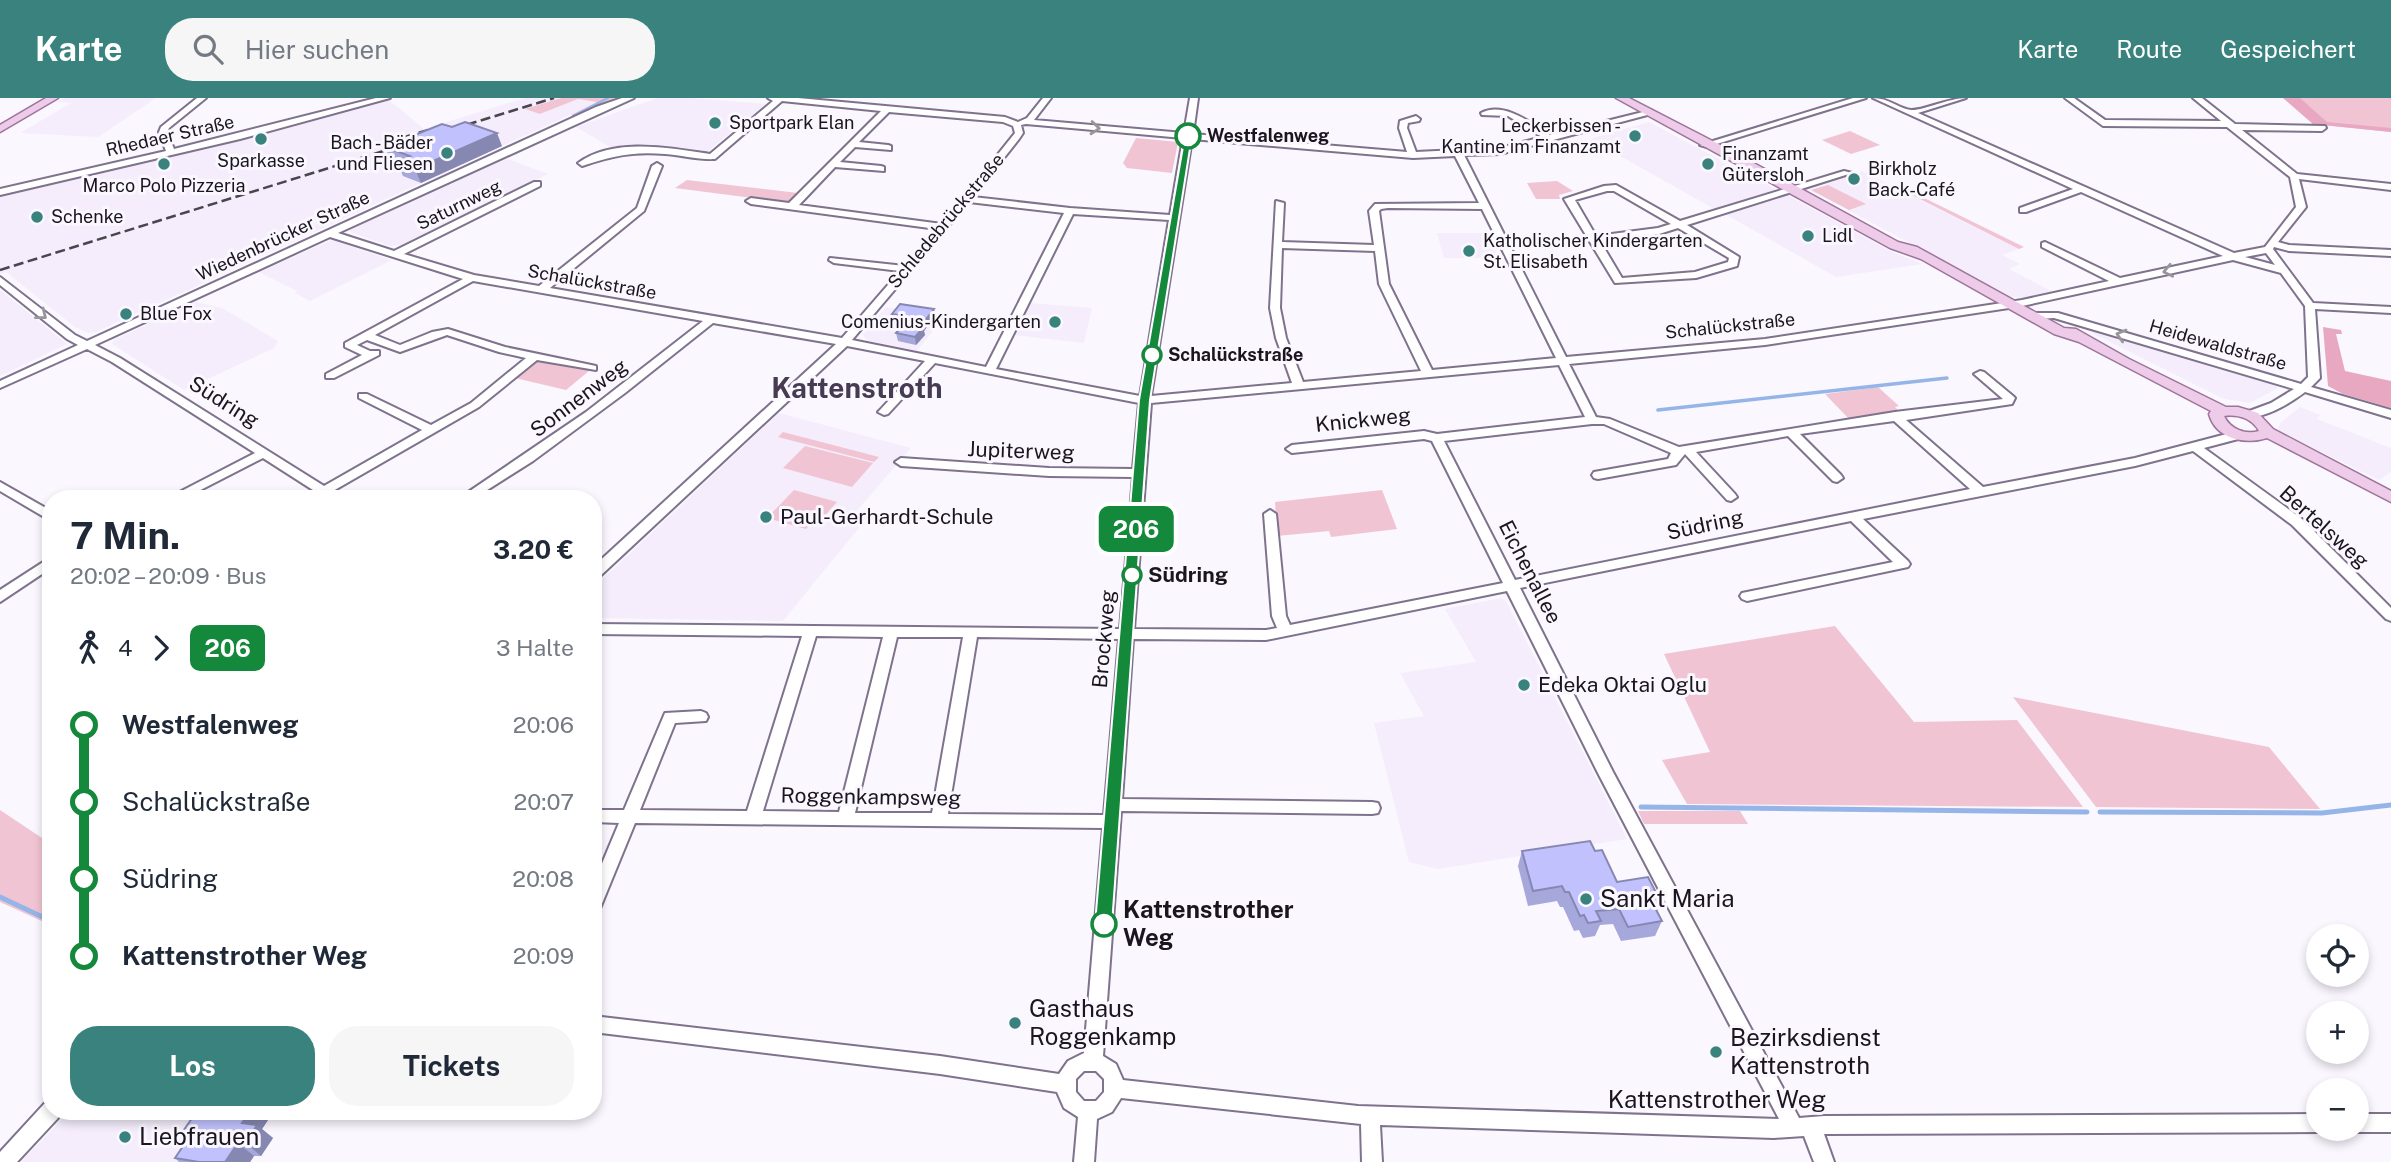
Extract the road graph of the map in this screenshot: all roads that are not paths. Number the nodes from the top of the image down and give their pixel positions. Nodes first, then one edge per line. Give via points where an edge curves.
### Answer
1 (39, 98) edge
2 (53, 98) edge
3 (202, 98) edge
4 (386, 98) edge
5 (628, 98) edge
6 (643, 98) edge
7 (772, 98) edge
8 (1047, 98) edge
9 (1194, 98) edge
10 (1621, 98) edge
11 (1862, 98) edge
12 (1877, 98) edge
13 (1962, 98) edge
14 (2068, 98) edge
15 (2197, 98) edge
16 (780, 99) edge
17 (370, 100) edge
18 (887, 109) junction
19 (1648, 112) junction
20 (1485, 113) dead end
21 (1910, 113) junction
22 (581, 118) junction
23 (1416, 119) dead end
24 (0, 120) edge
25 (1022, 123) junction
26 (2230, 126) junction
27 (2322, 128) dead end
28 (0, 129) edge
29 (1188, 136) junction
30 (1549, 138) junction
31 (853, 144) junction
32 (1707, 144) junction
33 (888, 148) dead end
34 (171, 152) junction
35 (1459, 154) junction
36 (1413, 155) junction
37 (582, 163) dead end
38 (834, 163) junction
39 (657, 166) dead end
40 (881, 169) dead end
41 (1847, 173) dead end
42 (2294, 176) junction
43 (537, 184) dead end
44 (2391, 187) edge
45 (2083, 188) junction
46 (1794, 190) junction
47 (0, 192) edge
48 (967, 199) junction
49 (751, 201) dead end
50 (1279, 202) dead end
51 (1483, 205) junction
52 (792, 206) junction
53 (2023, 210) dead end
54 (1070, 211) junction
55 (1175, 218) junction
56 (1679, 225) junction
57 (944, 227) junction
58 (331, 234) junction
59 (1593, 239) junction
60 (1278, 245) junction
61 (2045, 246) dead end
62 (2271, 246) junction
63 (1378, 248) junction
64 (2391, 253) edge
65 (395, 254) junction
66 (2234, 257) junction
67 (834, 260) dead end
68 (906, 269) junction
69 (2287, 272) junction
70 (472, 278) junction
71 (0, 280) edge
72 (2119, 282) junction
73 (540, 291) junction
74 (2012, 304) junction
75 (2310, 306) junction
76 (2391, 310) edge
77 (2035, 316) junction
78 (710, 320) junction
79 (367, 335) junction
80 (844, 342) junction
81 (87, 345) junction
82 (388, 345) junction
83 (370, 355) junction
84 (534, 357) junction
85 (933, 359) junction
86 (1563, 360) junction
87 (592, 368) dead end
88 (990, 370) junction
89 (1979, 373) dead end
90 (1428, 374) junction
91 (330, 376) dead end
92 (0, 385) edge
93 (1299, 386) junction
94 (2304, 389) junction
95 (363, 396) dead end
96 (1145, 400) junction
97 (2279, 405) junction
98 (884, 412) dead end
99 (2391, 414) edge
100 (2248, 415) junction
101 (1895, 416) junction
102 (2220, 417) junction
103 (1592, 420) junction
104 (431, 430) junction
105 (2262, 430) junction
106 (1791, 432) junction
107 (2238, 435) junction
108 (1437, 438) junction
109 (2194, 446) junction
110 (1292, 449) dead end
111 (1683, 450) junction
112 (264, 453) junction
113 (901, 462) dead end
114 (1140, 473) junction
115 (1598, 475) dead end
116 (1837, 478) dead end
117 (0, 486) edge
118 (190, 490) edge
119 (322, 490) edge
120 (326, 490) edge
121 (479, 490) edge
122 (1980, 491) junction
123 (2391, 497) edge
124 (1731, 498) dead end
125 (42, 512) edge
126 (1270, 514) dead end
127 (1853, 516) junction
128 (42, 567) edge
129 (602, 567) edge
130 (1512, 586) junction
131 (1747, 596) dead end
132 (0, 597) edge
133 (2391, 616) edge
134 (602, 629) edge
135 (811, 631) junction
136 (891, 631) junction
137 (1286, 631) junction
138 (971, 632) junction
139 (1127, 634) junction
140 (701, 718) dead end
141 (1372, 808) dead end
142 (1113, 814) junction
143 (602, 816) edge
144 (631, 817) junction
145 (753, 818) junction
146 (845, 819) junction
147 (939, 820) junction
148 (602, 885) edge
149 (602, 1025) edge
150 (1093, 1062) junction
151 (1065, 1084) junction
152 (1116, 1088) junction
153 (1088, 1111) junction
154 (1370, 1115) junction
155 (43, 1120) edge
156 (2306, 1123) edge
157 (2369, 1123) edge
158 (2391, 1123) edge
159 (1802, 1127) junction
160 (4, 1162) edge
161 (1084, 1162) edge
162 (1372, 1162) edge
163 (1824, 1162) edge

1 - 24 main road
2 - 28 main road
3 - 34 street via 164,127
4 - 17 street, Rhedaer Straße
5 - 22 street, Wiedenbrücker Straße
6 - 22 street, Wiedenbrücker Straße
7 - 16 street
8 - 25 street, Schledebrückstraße
9 - 29 street, Brockweg
10 - 19 main road
11 - 32 street
12 - 21 street
13 - 21 street
14 - 26 street via 2103,123
15 - 26 street
16 - 18 street
16 - 37 street via 712,157 632,148
17 - 34 street, Rhedaer Straße
18 - 25 street
18 - 31 street
19 - 30 street
19 - 32 main road
20 - 30 street via 1510,114
21 - 45 street
22 - 58 street, Wiedenbrücker Straße
23 - 36 street via 1404,121 1403,128
25 -> 29 street
25 - 48 street, Schledebrückstraße via 1016,139
26 - 27 street
26 - 42 street
29 - 36 street
29 - 55 street, Brockweg
30 - 35 street via 1500,152
31 - 33 street
31 - 38 street
32 - 46 main road
34 - 47 street, Rhedaer Straße
35 - 36 street
35 - 51 street
38 - 40 street
38 - 52 street
39 - 73 street via 641,209
41 - 46 street
42 - 44 street
42 - 62 street via 2301,207
43 - 65 street, Saturnweg
45 - 53 street
45 - 66 street
46 - 56 street
46 - 74 main road
48 - 54 street
48 - 57 street, Schledebrückstraße
49 - 52 street
50 - 60 street
51 - 63 street via 1378,206 1374,211
51 - 86 street
52 - 57 street
54 - 55 street
54 - 88 street
55 - 96 street, Brockweg
56 - 59 street via 1646,234
56 - 59 street via 1616,188 1607,188 1569,199
56 - 59 street via 1734,257 1733,264 1696,275 1619,281
57 - 68 street, Schledebrückstraße
58 - 65 street, Schalückstraße
58 - 81 street, Wiedenbrücker Straße
60 - 63 street
60 - 93 street via 1275,308
61 - 72 street
62 - 64 street
62 - 66 street, Schalückstraße
62 - 69 street
63 - 90 street via 1384,284
65 - 70 street, Schalückstraße
66 - 69 street
66 -> 72 street, Schalückstraße
67 - 68 street
68 - 80 street, Schledebrückstraße
69 - 75 street
70 - 73 street, Schalückstraße
70 - 79 street
71 -> 81 street, Südring
72 - 74 street, Schalückstraße
73 - 78 street, Schalückstraße
74 - 77 main road
74 - 86 street, Schalückstraße via 1765,342
75 - 76 street
75 - 94 street via 2314,378
94 -> 77 street, Heidewaldstraße via 2054,316
77 - 102 main road
78 - 80 street, Schalückstraße
78 - 121 street, Sonnenweg via 575,427
79 - 82 street
79 - 83 street via 349,345
80 - 85 street, Schalückstraße
80 - 129 street, Schledebrückstraße
81 - 92 street, Wiedenbrücker Straße
81 - 112 street, Südring
82 - 83 street
82 - 84 street via 406,348 448,332
83 - 91 street
84 - 87 street
84 - 104 street via 475,405
85 - 88 street, Schalückstraße
85 - 98 street
86 - 90 street, Schalückstraße
86 - 103 street
88 - 96 street, Schalückstraße
89 - 101 street via 2009,398 2008,402
90 - 93 street, Schalückstraße
93 - 96 street, Schalückstraße
94 - 97 street
94 - 99 street, Heidewaldstraße
95 - 104 street
96 - 114 street, Brockweg
97 - 100 street
97 - 105 street
100 - 102 main road
100 - 105 main road
101 - 106 street
101 - 122 street
102 - 107 main road
102 - 109 street, Südring
103 - 108 street
103 - 111 street
104 - 120 street
105 - 107 main road
105 - 123 main road
106 - 111 street
106 - 116 street
107 - 109 street, Südring
108 - 110 street, Knickweg via 1424,435
108 - 130 street, Eichenallee
109 - 122 street, Südring via 2135,462
109 - 133 street, Bertelsweg via 2297,522
111 - 115 street via 1672,462
111 - 124 street
112 - 118 street
112 - 119 street, Südring
113 - 114 street, Jupiterweg
114 - 139 street, Brockweg
117 - 125 street
122 - 127 street, Südring
126 - 137 street via 1279,616
127 - 130 street, Südring
127 - 131 street via 1903,564
128 - 132 street
130 - 137 street, Südring
130 - 159 street, Eichenallee via 1606,772
134 - 135 street, Südring
135 - 136 street, Südring
135 - 145 street
136 - 138 street, Südring
136 - 146 street
137 - 139 street, Südring via 1251,636
138 - 139 street, Südring
138 - 147 street
139 - 142 street, Brockweg
140 - 144 street via 670,718
141 - 142 street, Roggenkampsweg
142 - 147 street, Roggenkampsweg
142 - 150 street, Brockweg
143 - 144 street, Roggenkampsweg
144 - 145 street, Roggenkampsweg
144 - 148 street
145 - 146 street, Roggenkampsweg
146 - 147 street, Roggenkampsweg
149 - 151 street
150 - 151 street via 1075,1068
150 - 152 street via 1111,1070
151 - 153 street via 1070,1102
152 - 153 street via 1106,1105
152 - 154 street, Kattenstrother Weg
153 - 161 street
154 - 159 street, Kattenstrother Weg
154 - 162 street
155 - 160 street
156 - 159 street, Kattenstrother Weg
157 - 158 street
159 - 163 street, Eichenallee

